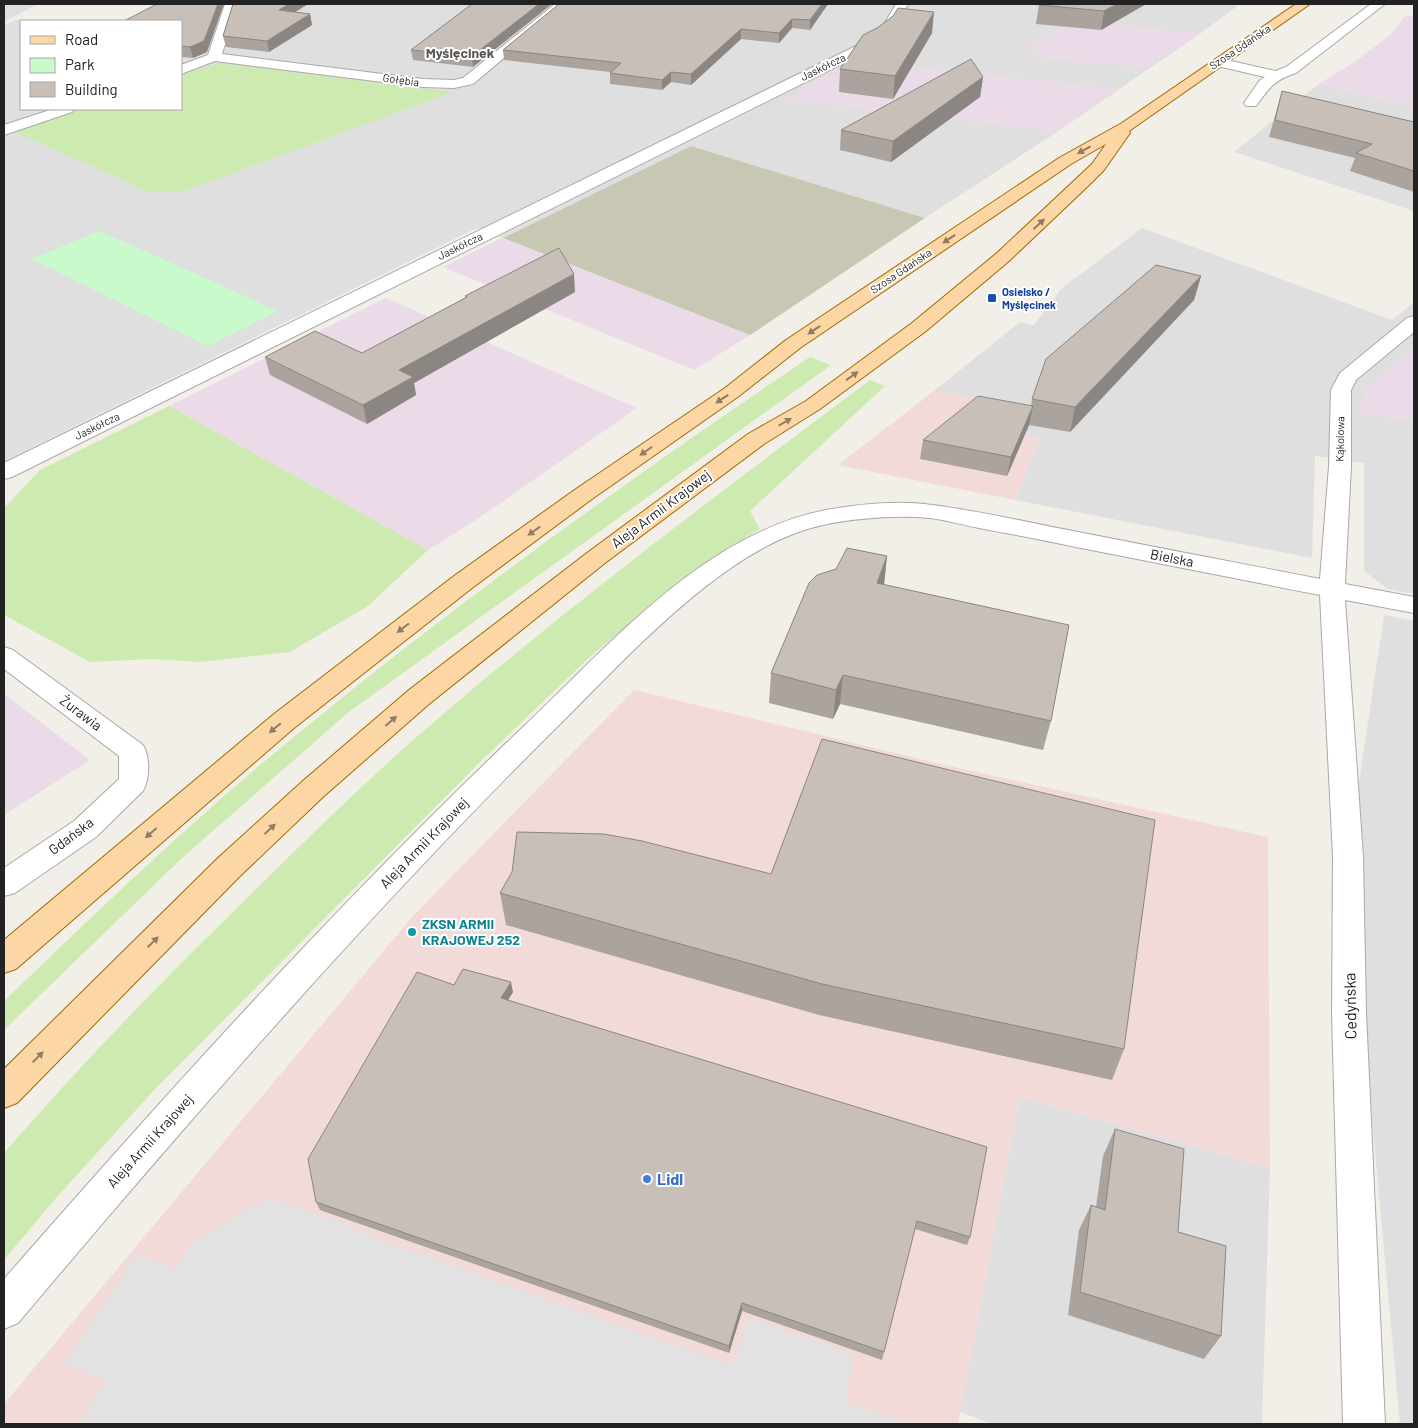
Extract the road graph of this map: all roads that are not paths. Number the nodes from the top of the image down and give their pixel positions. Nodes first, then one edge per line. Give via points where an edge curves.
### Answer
1 (231, 4) edge
2 (562, 4) edge
3 (902, 4) edge
4 (1304, 4) edge
5 (1379, 4) edge
6 (214, 57) junction
7 (1218, 62) junction
8 (182, 70) edge
9 (1276, 76) junction
10 (1250, 103) dead end
11 (64, 110) edge
12 (1127, 126) junction
13 (4, 130) edge
14 (1414, 322) edge
15 (742, 449) joint
16 (4, 472) edge
17 (930, 512) joint
18 (1332, 589) junction
19 (1414, 605) edge
20 (4, 656) edge
21 (133, 783) joint
22 (4, 884) edge
23 (4, 959) edge
24 (4, 1092) edge
25 (4, 1309) edge
26 (1364, 1424) edge

1 - 6 street
2 - 6 street, Gołębia via 468,81 454,84
3 - 16 street, Jaskółcza via 884,32 869,45
4 - 7 main road, Szosa Gdańska
5 - 9 street via 1310,57
6 - 8 street
7 - 9 street
7 - 12 main road, Szosa Gdańska
9 - 10 street
11 - 13 street
15 -> 12 main road, Szosa Gdańska via 813,405 960,295 1098,167
12 -> 23 main road, Szosa Gdańska via 1065,161 793,344 732,392 486,565 359,661 203,788
14 - 18 street, Kąkolowa via 1353,371 1340,390 1340,466
24 -> 15 main road, Aleja Armii Krajowej via 229,867 374,736 516,619
17 - 18 street, Bielska
17 - 25 street, Aleja Armii Krajowej via 851,514 801,524 742,550 677,597 515,750 354,915 127,1166
18 - 19 street, Bielska
18 - 26 street, Cedyńska via 1348,857 1349,1013
20 - 21 street, Żurawia via 133,752
21 - 22 street, Gdańska via 85,829

